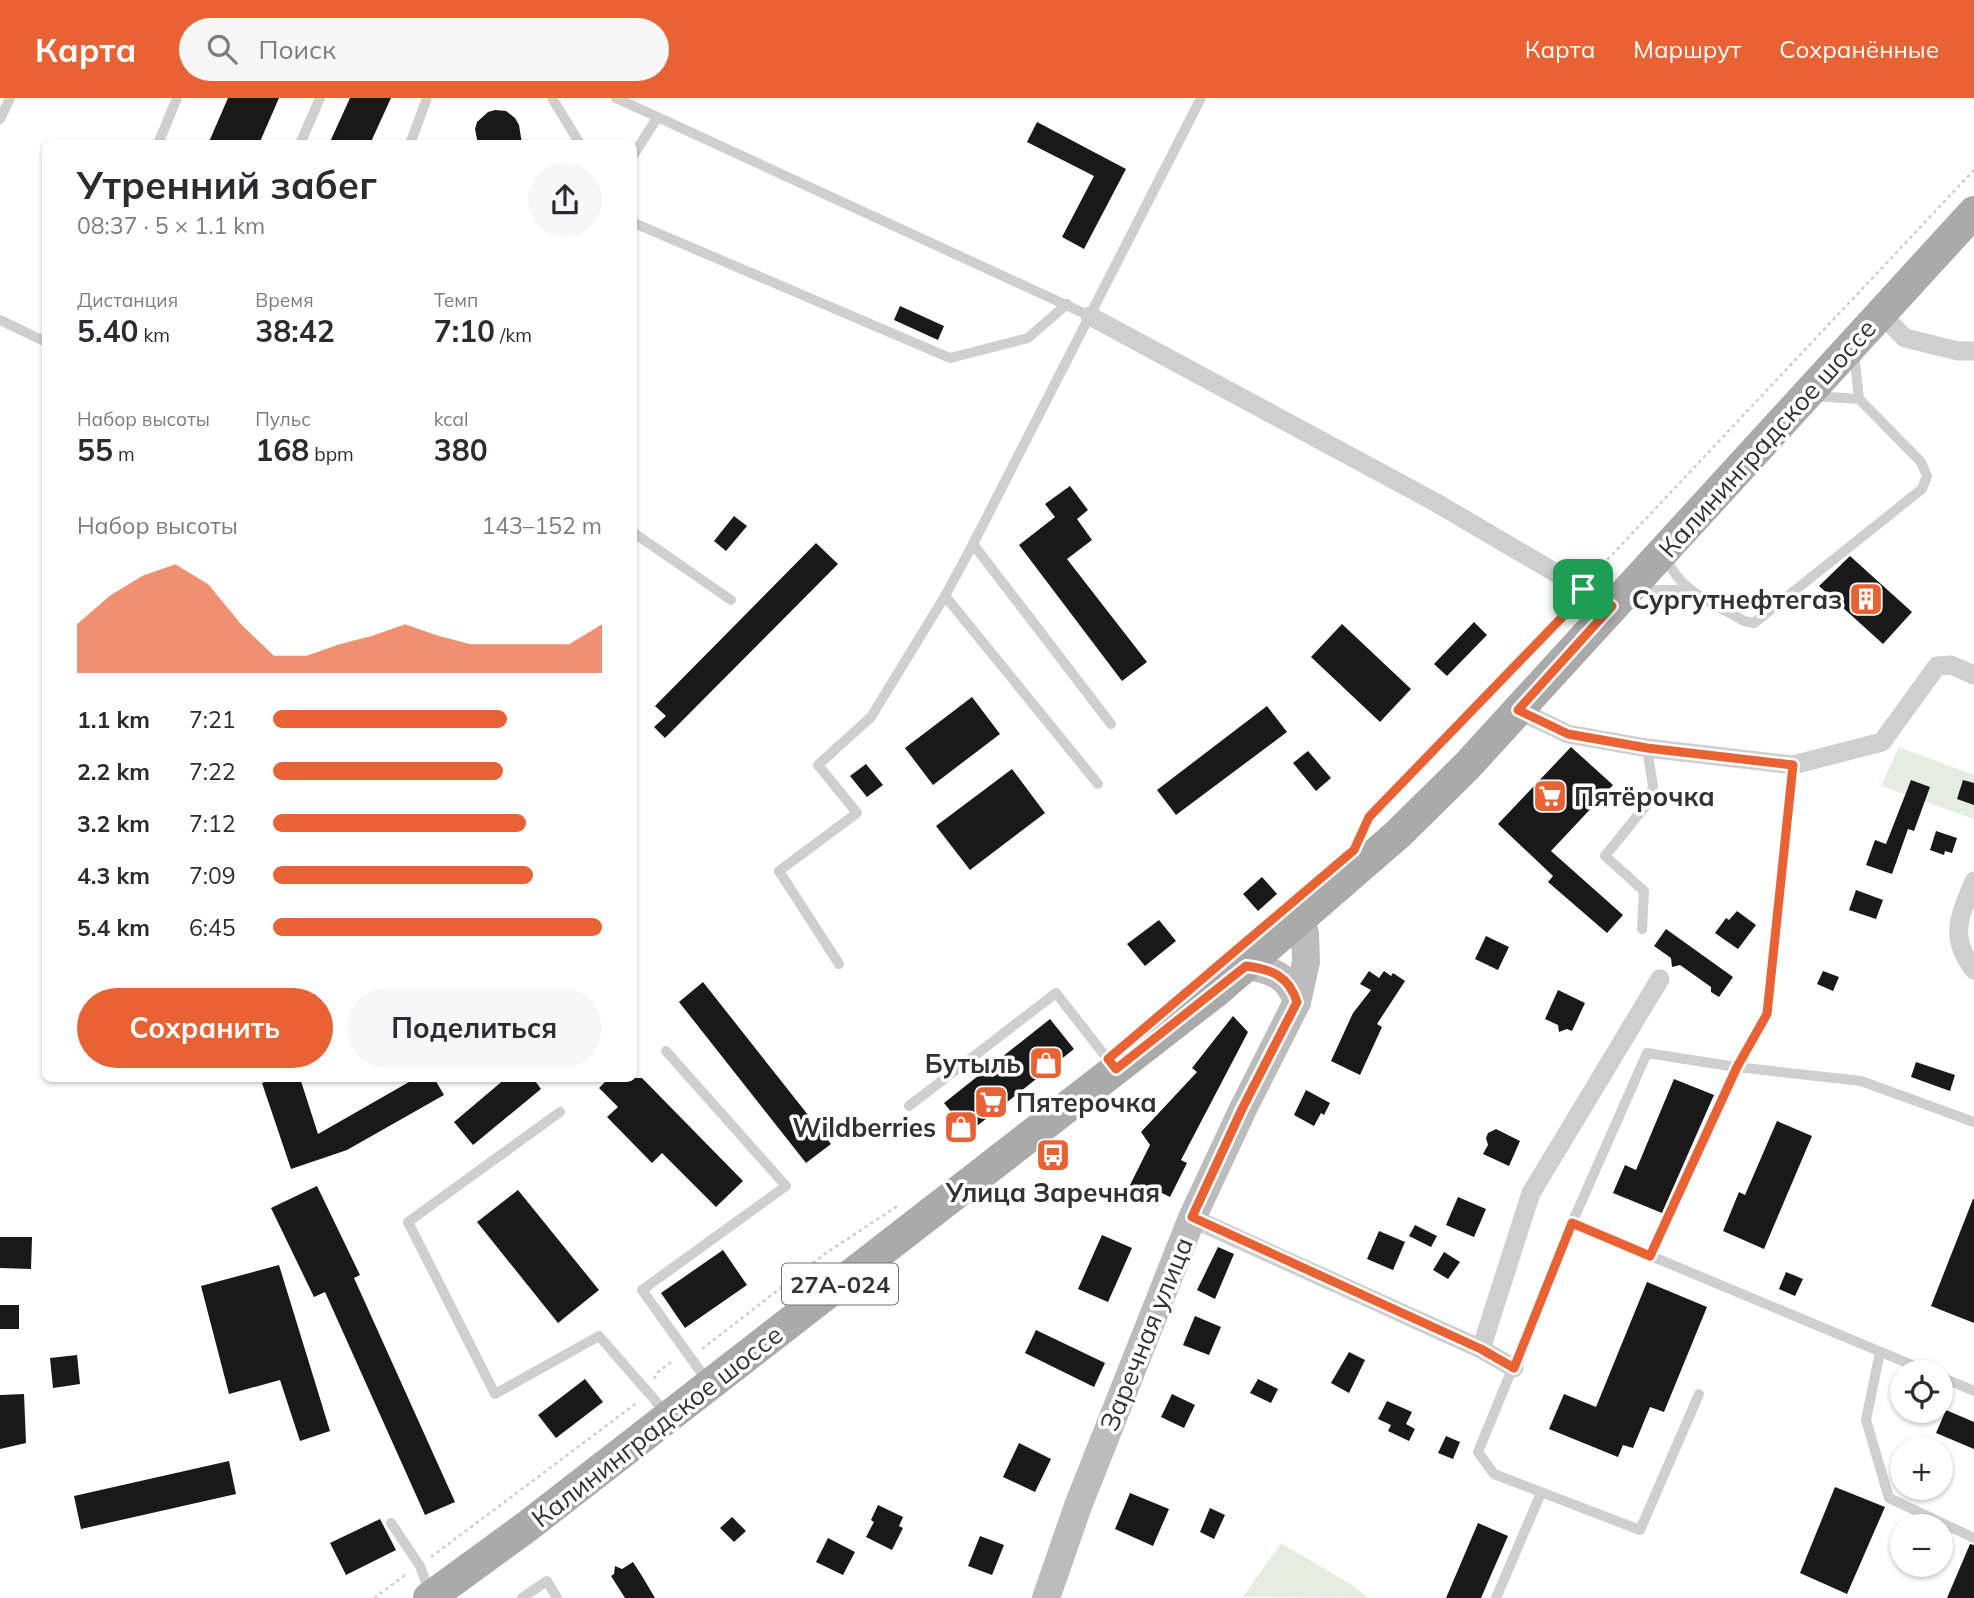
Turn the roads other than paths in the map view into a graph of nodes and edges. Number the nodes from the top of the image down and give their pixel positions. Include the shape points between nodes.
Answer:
1 (10, 98) edge
2 (177, 98) edge
3 (320, 98) edge
4 (427, 98) edge
5 (552, 98) edge
6 (616, 98) edge
7 (1201, 98) edge
8 (657, 118) junction
9 (0, 119) edge
10 (160, 140) edge
11 (302, 140) edge
12 (411, 140) edge
13 (578, 140) edge
14 (637, 149) edge
15 (1974, 212) edge
16 (637, 224) edge
17 (1067, 304) junction
18 (1881, 314) junction
19 (1090, 316) junction
20 (0, 320) edge
21 (42, 340) edge
22 (1854, 344) junction
23 (1974, 351) edge
24 (1806, 395) junction
25 (1859, 399) junction
26 (637, 535) edge
27 (973, 544) junction
28 (1665, 550) junction
29 (1691, 590) junction
30 (945, 596) junction
31 (1620, 598) junction
32 (731, 600) dead end
33 (1974, 675) edge
34 (1518, 710) junction
35 (1111, 724) dead end
36 (1647, 748) junction
37 (1793, 765) junction
38 (1098, 784) dead end
39 (1974, 881) edge
40 (1301, 918) junction
41 (1642, 929) dead end
42 (839, 964) dead end
43 (1246, 966) junction
44 (1974, 970) edge
45 (1660, 979) dead end
46 (1297, 1002) junction
47 (666, 1051) dead end
48 (1737, 1067) junction
49 (1116, 1069) junction
50 (909, 1106) dead end
51 (560, 1112) dead end
52 (1974, 1122) edge
53 (1192, 1217) junction
54 (1572, 1223) junction
55 (1650, 1256) junction
56 (1481, 1349) junction
57 (1880, 1352) junction
58 (1900, 1360) edge
59 (1514, 1368) junction
60 (1953, 1382) edge
61 (710, 1385) junction
62 (1974, 1391) edge
63 (1699, 1394) dead end
64 (669, 1417) junction
65 (1541, 1493) junction
66 (391, 1523) dead end
67 (1974, 1538) edge
68 (431, 1597) edge
69 (522, 1598) edge
70 (557, 1598) edge
71 (1046, 1598) edge
72 (1496, 1598) edge

1 - 9 lane
2 - 10 lane
3 - 11 lane
4 - 12 lane
5 - 13 lane
6 - 8 lane
7 - 19 lane
8 - 14 lane
8 - 17 lane
15 - 18 main road, Калининградское шоссе / 27А-024
16 - 17 lane via 950,358 1028,338
17 - 19 lane
18 - 22 main road, Калининградское шоссе / 27А-024
18 - 23 street via 1905,338
19 - 27 lane
19 - 31 street via 1435,502 1583,589
20 - 21 lane
22 - 24 main road, Калининградское шоссе / 27А-024
22 - 25 lane
24 - 25 lane
24 - 28 main road, Калининградское шоссе / 27А-024
25 - 29 lane via 1921,462 1927,476 1922,489 1754,622 1744,621
26 - 32 lane
27 - 30 lane
27 - 35 lane
28 - 29 lane via 1673,570
28 - 31 main road, Калининградское шоссе / 27А-024
29 - 31 lane
30 - 38 lane
30 - 42 lane via 871,717 818,765 858,813 779,871
31 - 34 main road, Калининградское шоссе / 27А-024
33 - 37 street via 1951,665 1937,666 1882,741
34 - 36 street via 1568,734
34 - 40 main road, Калининградское шоссе / 27А-024 via 1397,835
36 - 37 street
36 - 41 lane via 1653,786 1647,804 1605,856 1644,891
37 - 48 lane via 1767,1014
39 - 44 street via 1957,922 1963,956
40 - 43 main road, Калининградское шоссе / 27А-024
40 - 46 main road, Заречная улица via 1306,962
43 - 46 main road via 1276,973 1293,990
43 - 49 main road, Калининградское шоссе / 27А-024
45 - 56 street via 1531,1193
46 - 53 main road, Заречная улица
47 - 61 lane via 786,1186 642,1290
48 - 52 lane via 1861,1081
48 - 54 lane via 1647,1053
48 - 55 lane
49 - 50 lane via 1056,993
49 - 61 main road, Калининградское шоссе / 27А-024
51 - 64 lane via 408,1222 495,1394 599,1336
53 - 56 street
53 - 71 main road, Заречная улица
54 - 55 lane
54 - 59 lane
55 - 57 lane
56 - 59 street
57 - 58 lane
57 - 67 lane via 1866,1420 1889,1498
59 - 65 lane via 1478,1452 1494,1474
60 - 62 lane
61 - 64 main road, Калининградское шоссе / 27А-024
63 - 65 lane via 1640,1530
64 - 68 main road, Калининградское шоссе / 27А-024
65 - 72 lane
66 - 68 lane via 420,1566
69 - 70 lane via 547,1581

